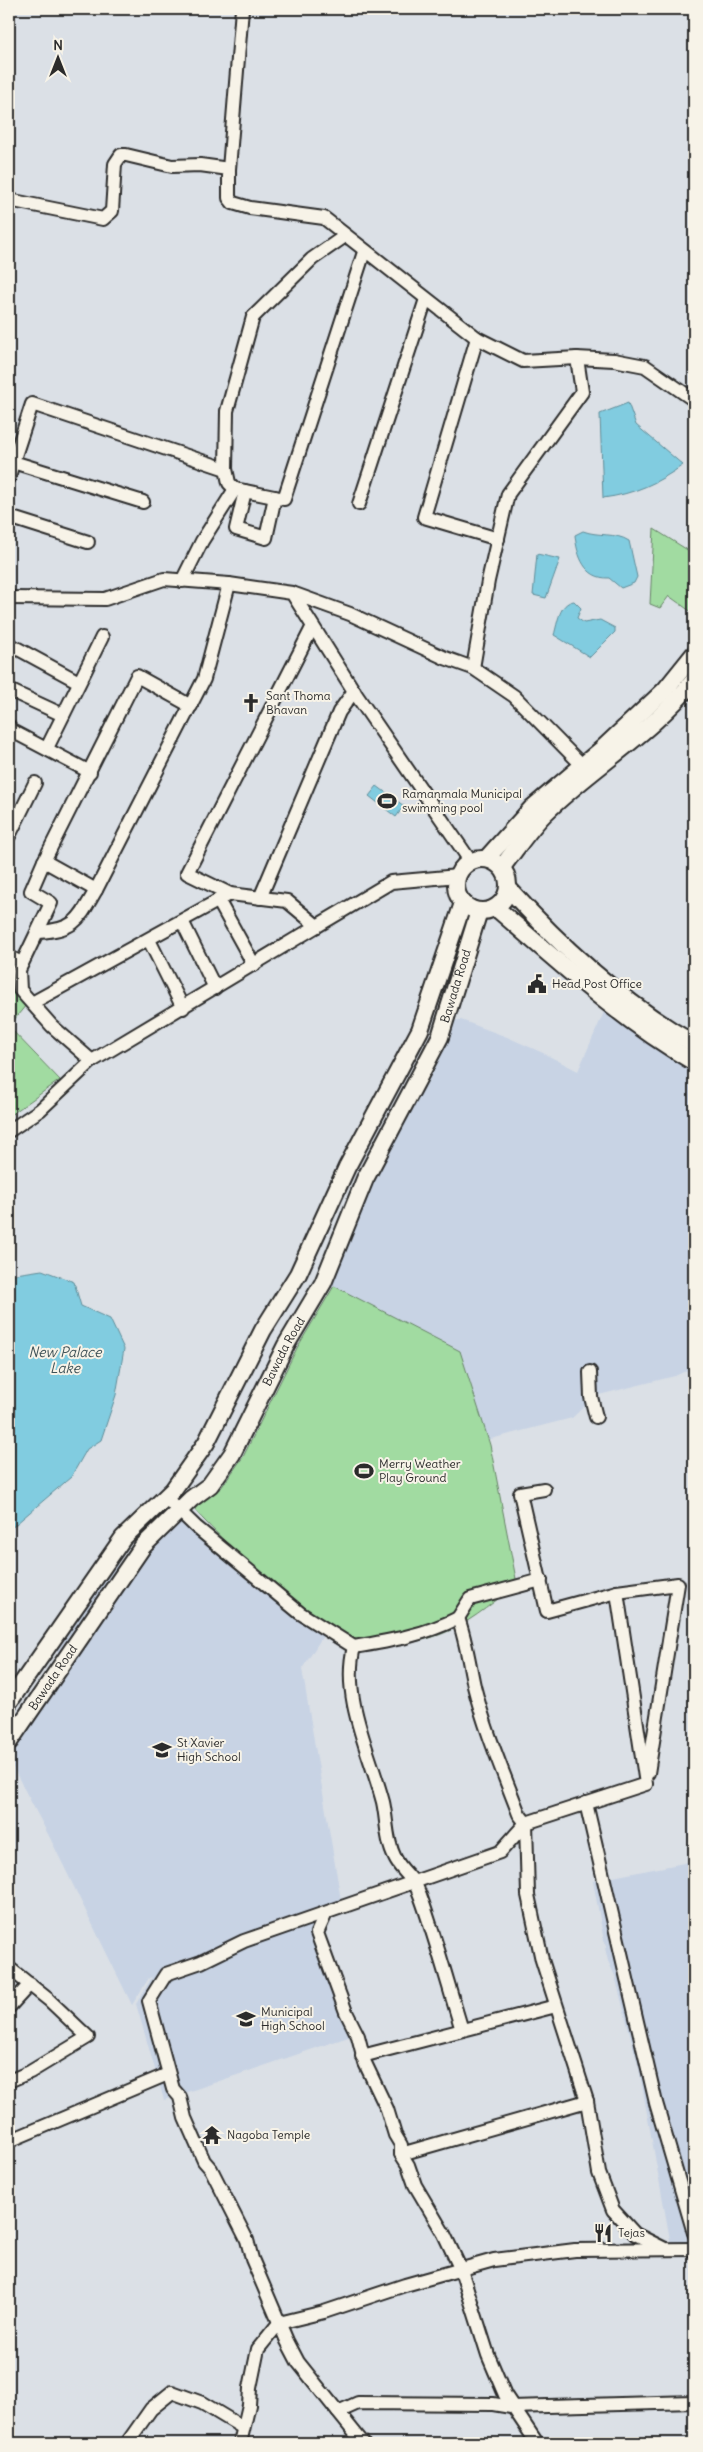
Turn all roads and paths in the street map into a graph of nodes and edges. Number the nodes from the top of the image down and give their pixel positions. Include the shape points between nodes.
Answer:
1 (242, 9) edge
2 (229, 169) junction
3 (9, 200) edge
4 (345, 236) junction
5 (364, 252) junction
6 (426, 299) junction
7 (477, 338) junction
8 (577, 358) junction
9 (694, 400) edge
10 (13, 462) junction
11 (226, 469) junction
12 (9, 477) edge
13 (240, 490) junction
14 (275, 497) junction
15 (143, 502) dead end
16 (359, 504) dead end
17 (9, 517) edge
18 (498, 539) junction
19 (88, 542) dead end
20 (182, 581) junction
21 (229, 584) junction
22 (292, 593) junction
23 (9, 598) edge
24 (312, 628) junction
25 (102, 637) dead end
26 (9, 644) edge
27 (694, 654) edge
28 (473, 668) junction
29 (694, 680) edge
30 (79, 682) junction
31 (9, 690) edge
32 (354, 691) junction
33 (190, 706) junction
34 (63, 715) junction
35 (9, 726) edge
36 (46, 748) junction
37 (582, 766) junction
38 (90, 772) junction
39 (35, 783) dead end
40 (9, 836) edge
41 (478, 860) junction
42 (44, 861) junction
43 (502, 867) junction
44 (458, 876) junction
45 (509, 889) junction
46 (96, 890) junction
47 (230, 894) junction
48 (260, 898) junction
49 (218, 900) junction
50 (464, 903) junction
51 (496, 908) junction
52 (479, 911) junction
53 (182, 921) junction
54 (317, 926) junction
55 (39, 932) junction
56 (149, 940) junction
57 (9, 956) edge
58 (22, 963) junction
59 (254, 965) junction
60 (215, 988) junction
61 (32, 1003) junction
62 (183, 1008) junction
63 (694, 1044) edge
64 (92, 1061) junction
65 (694, 1062) edge
66 (9, 1131) edge
67 (590, 1372) dead end
68 (596, 1417) dead end
69 (544, 1489) dead end
70 (166, 1498) junction
71 (179, 1511) junction
72 (541, 1580) junction
73 (616, 1592) junction
74 (458, 1618) junction
75 (354, 1647) junction
76 (9, 1702) edge
77 (9, 1742) edge
78 (646, 1784) junction
79 (586, 1803) junction
80 (526, 1823) junction
81 (415, 1880) junction
82 (326, 1913) junction
83 (9, 1968) edge
84 (30, 1984) junction
85 (556, 2006) junction
86 (9, 2007) edge
87 (462, 2030) junction
88 (362, 2056) junction
89 (168, 2074) junction
90 (9, 2081) edge
91 (587, 2101) junction
92 (9, 2141) edge
93 (401, 2154) junction
94 (694, 2233) edge
95 (665, 2249) junction
96 (694, 2249) edge
97 (461, 2270) junction
98 (279, 2323) junction
99 (694, 2402) edge
100 (511, 2407) junction
101 (338, 2412) junction
102 (242, 2427) junction
103 (127, 2443) edge
104 (240, 2443) edge
105 (363, 2443) edge
106 (537, 2443) edge

1 - 2 street
2 - 3 street via 172,166 121,155 115,164 112,211 103,219
2 - 4 street via 229,198 233,203 324,218
4 - 5 street
4 - 11 street via 312,258 253,317 226,411
5 - 6 street
5 - 14 street via 284,498
6 - 7 street
6 - 16 street
7 - 8 street via 523,361
7 - 18 street via 424,517
8 - 9 street via 645,366
8 - 18 street via 582,392 508,494
10 - 11 street via 32,404
10 - 12 street
10 - 15 street
11 - 13 street via 229,483
13 - 14 street
13 - 14 street via 236,530 266,538
13 - 20 street via 202,541
17 - 19 street
18 - 28 street
20 - 21 street
20 - 23 street via 164,579 105,600
21 - 22 street
21 - 33 street via 204,679
22 - 24 street
22 - 28 street via 350,614
24 - 32 street
24 - 47 street via 187,873
25 - 30 street
26 - 30 street
27 - 37 main road via 665,690
28 - 37 street via 514,696
29 - 43 main road via 679,700 639,736 545,813
30 - 34 street
31 - 34 street
32 - 41 street
32 - 48 street via 339,712
33 - 38 street via 137,676
33 - 46 street
34 - 36 street
35 - 36 street via 10,730
36 - 38 street
37 - 41 main road
38 - 42 street
39 - 40 street
41 - 43 main road
41 - 44 main road via 463,867
42 - 46 street
42 - 55 street via 30,891 51,903
43 - 45 main road via 508,876
44 - 50 main road via 457,890
44 - 54 street via 391,882
45 - 51 main road
45 - 63 main road via 546,930 587,967 641,1010
46 - 55 street via 78,920 54,931
47 - 48 street
47 - 49 street
48 - 54 street via 287,901
49 - 53 street
49 - 59 street
50 - 52 main road
50 - 70 main road via 420,1030 347,1167 298,1274 264,1330 206,1443
51 - 52 main road
51 - 65 main road via 631,1022
52 - 71 main road, Bawada Road via 440,1037 365,1179 323,1283 286,1345 232,1454 210,1484
53 - 56 street
53 - 60 street
54 - 59 street
55 - 58 street
56 - 61 street
56 - 62 street
57 - 58 street
58 - 61 street via 20,990
59 - 60 street
60 - 62 street
61 - 64 street via 52,1026
62 - 64 street
64 - 66 street via 40,1110
67 - 68 street
69 - 72 street via 520,1493
70 - 71 street
70 - 76 main road via 123,1538
71 - 75 street via 300,1613
71 - 77 main road, Bawada Road via 144,1546
72 - 73 street via 548,1611
72 - 74 street via 470,1599
73 - 78 street
73 - 78 street via 678,1584
74 - 75 street via 419,1634
74 - 80 street via 474,1687 492,1743 519,1814
75 - 81 street via 350,1680 384,1805 390,1840 395,1858
78 - 79 street
79 - 80 street
79 - 94 street via 656,2103
80 - 81 street via 500,1852
80 - 85 street via 528,1895
81 - 82 street
81 - 87 street
82 - 88 street via 317,1933 358,2036
82 - 89 street via 244,1941 166,1974 149,2001
83 - 84 street
84 - 86 street
84 - 90 street via 88,2036 30,2072
85 - 87 street
85 - 91 street
87 - 88 street
88 - 93 street via 387,2109 401,2145
89 - 92 street
89 - 98 street via 204,2161 247,2240 252,2260
91 - 93 street
91 - 95 street via 599,2173 613,2210 635,2234
93 - 97 street
95 - 96 street
95 - 97 street via 535,2254 494,2260
97 - 98 street
97 - 100 street via 488,2355
98 - 101 street via 298,2362
98 - 102 street via 258,2349
99 - 100 street
100 - 101 street via 494,2404 358,2403
100 - 106 street
101 - 105 street
102 - 103 street via 202,2403 172,2392 150,2409
102 - 104 street

